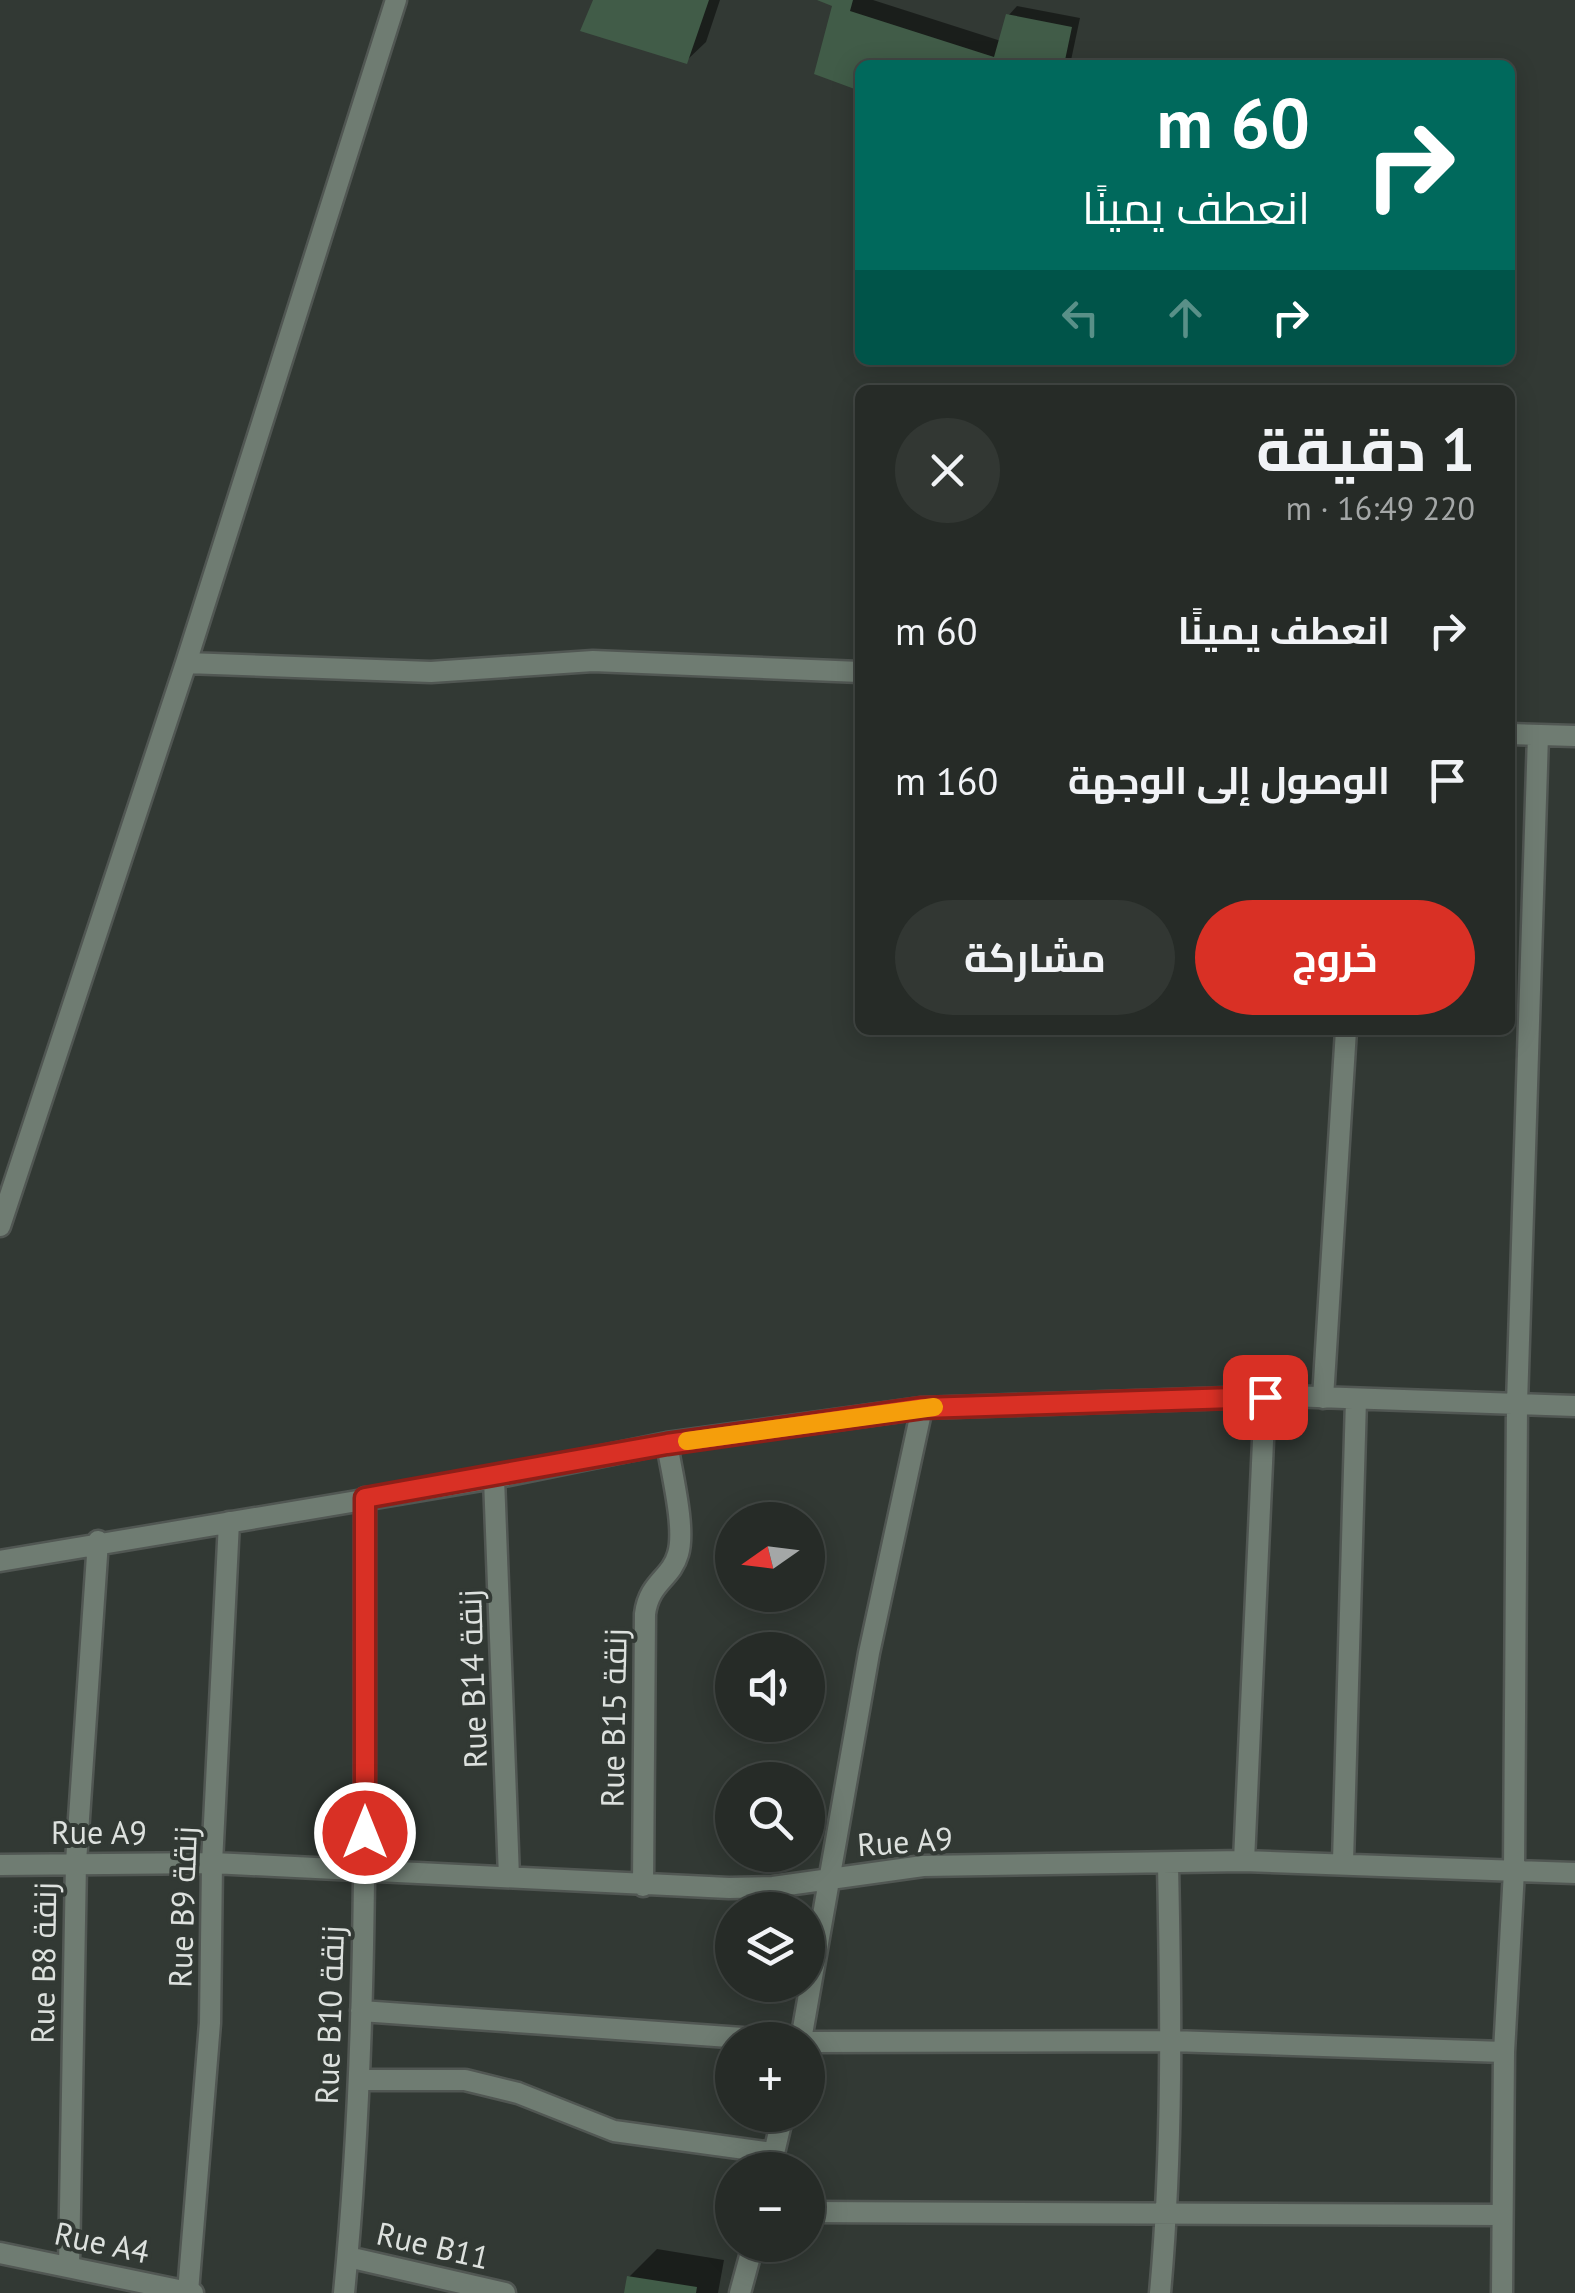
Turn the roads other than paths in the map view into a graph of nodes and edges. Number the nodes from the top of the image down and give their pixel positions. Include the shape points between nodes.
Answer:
1 (396, 0) edge
2 (186, 663) junction
3 (855, 672) edge
4 (1515, 734) edge
5 (1538, 735) junction
6 (1575, 736) edge
7 (1346, 1035) edge
8 (0, 1226) edge
9 (1265, 1397) junction
10 (1323, 1398) junction
11 (1356, 1399) junction
12 (1517, 1404) junction
13 (1575, 1406) edge
14 (922, 1408) junction
15 (667, 1444) junction
16 (494, 1478) junction
17 (365, 1498) junction
18 (230, 1522) junction
19 (98, 1541) junction
20 (0, 1561) edge
21 (1244, 1861) junction
22 (76, 1862) junction
23 (1343, 1862) junction
24 (212, 1863) junction
25 (0, 1865) edge
26 (1168, 1865) junction
27 (365, 1871) junction
28 (1514, 1871) junction
29 (1575, 1873) edge
30 (509, 1877) junction
31 (832, 1879) junction
32 (643, 1886) junction
33 (361, 2011) junction
34 (807, 2022) edge
35 (715, 2036) edge
36 (825, 2041) edge
37 (1171, 2041) junction
38 (1504, 2052) junction
39 (359, 2080) junction
40 (721, 2152) edge
41 (1167, 2211) junction
42 (825, 2212) edge
43 (1502, 2215) junction
44 (0, 2253) edge
45 (348, 2258) junction
46 (748, 2262) edge
47 (69, 2267) junction
48 (190, 2292) edge
49 (344, 2293) edge
50 (505, 2293) edge
51 (740, 2293) edge
52 (1160, 2293) edge
53 (1502, 2293) edge

1 - 2 street
2 - 3 street via 431,672 593,661
2 - 8 street
4 - 5 street
5 - 6 street
5 - 12 street
7 - 10 street
9 - 10 street
9 - 14 street
9 - 21 street
10 - 11 street
11 - 12 street
11 - 23 street
12 - 13 street
12 - 28 street
14 - 15 street
14 - 31 street via 870,1653
15 - 16 street
15 - 32 street, Rue B15 زنقة via 680,1550 648,1594 645,1614
16 - 17 street
16 - 30 street, Rue B14 زنقة
17 - 18 street
17 - 27 street, Rue B10 زنقة
18 - 19 street
18 - 24 street, Rue B9 زنقة
19 - 20 street
19 - 22 street, Rue B8 زنقة
21 - 23 street, Rue A9
21 - 26 street, Rue A9
22 - 24 street, Rue A9
22 - 25 street, Rue A9
22 - 47 street, Rue B8 زنقة
23 - 28 street, Rue A9
24 - 27 street, Rue A9
24 - 48 street, Rue B9 زنقة via 210,2023
26 - 31 street, Rue A9 via 923,1866
26 - 37 street
27 - 30 street, Rue A9
27 - 33 street, Rue B10 زنقة
28 - 29 street, Rue A9
28 - 38 street
30 - 32 street, Rue A9
31 - 32 street, Rue A9 via 773,1887
31 - 34 street
33 - 35 street
33 - 39 street, Rue B10 زنقة
36 - 37 street
37 - 38 street
37 - 41 street
38 - 43 street
39 - 40 street via 465,2080 614,2131
39 - 45 street, Rue B10 زنقة
41 - 42 street
41 - 43 street
41 - 52 street
43 - 53 street
44 - 47 street, Rue A4
45 - 49 street, Rue B10 زنقة
45 - 50 street, Rue B11
46 - 51 street
47 - 48 street, Rue A4

